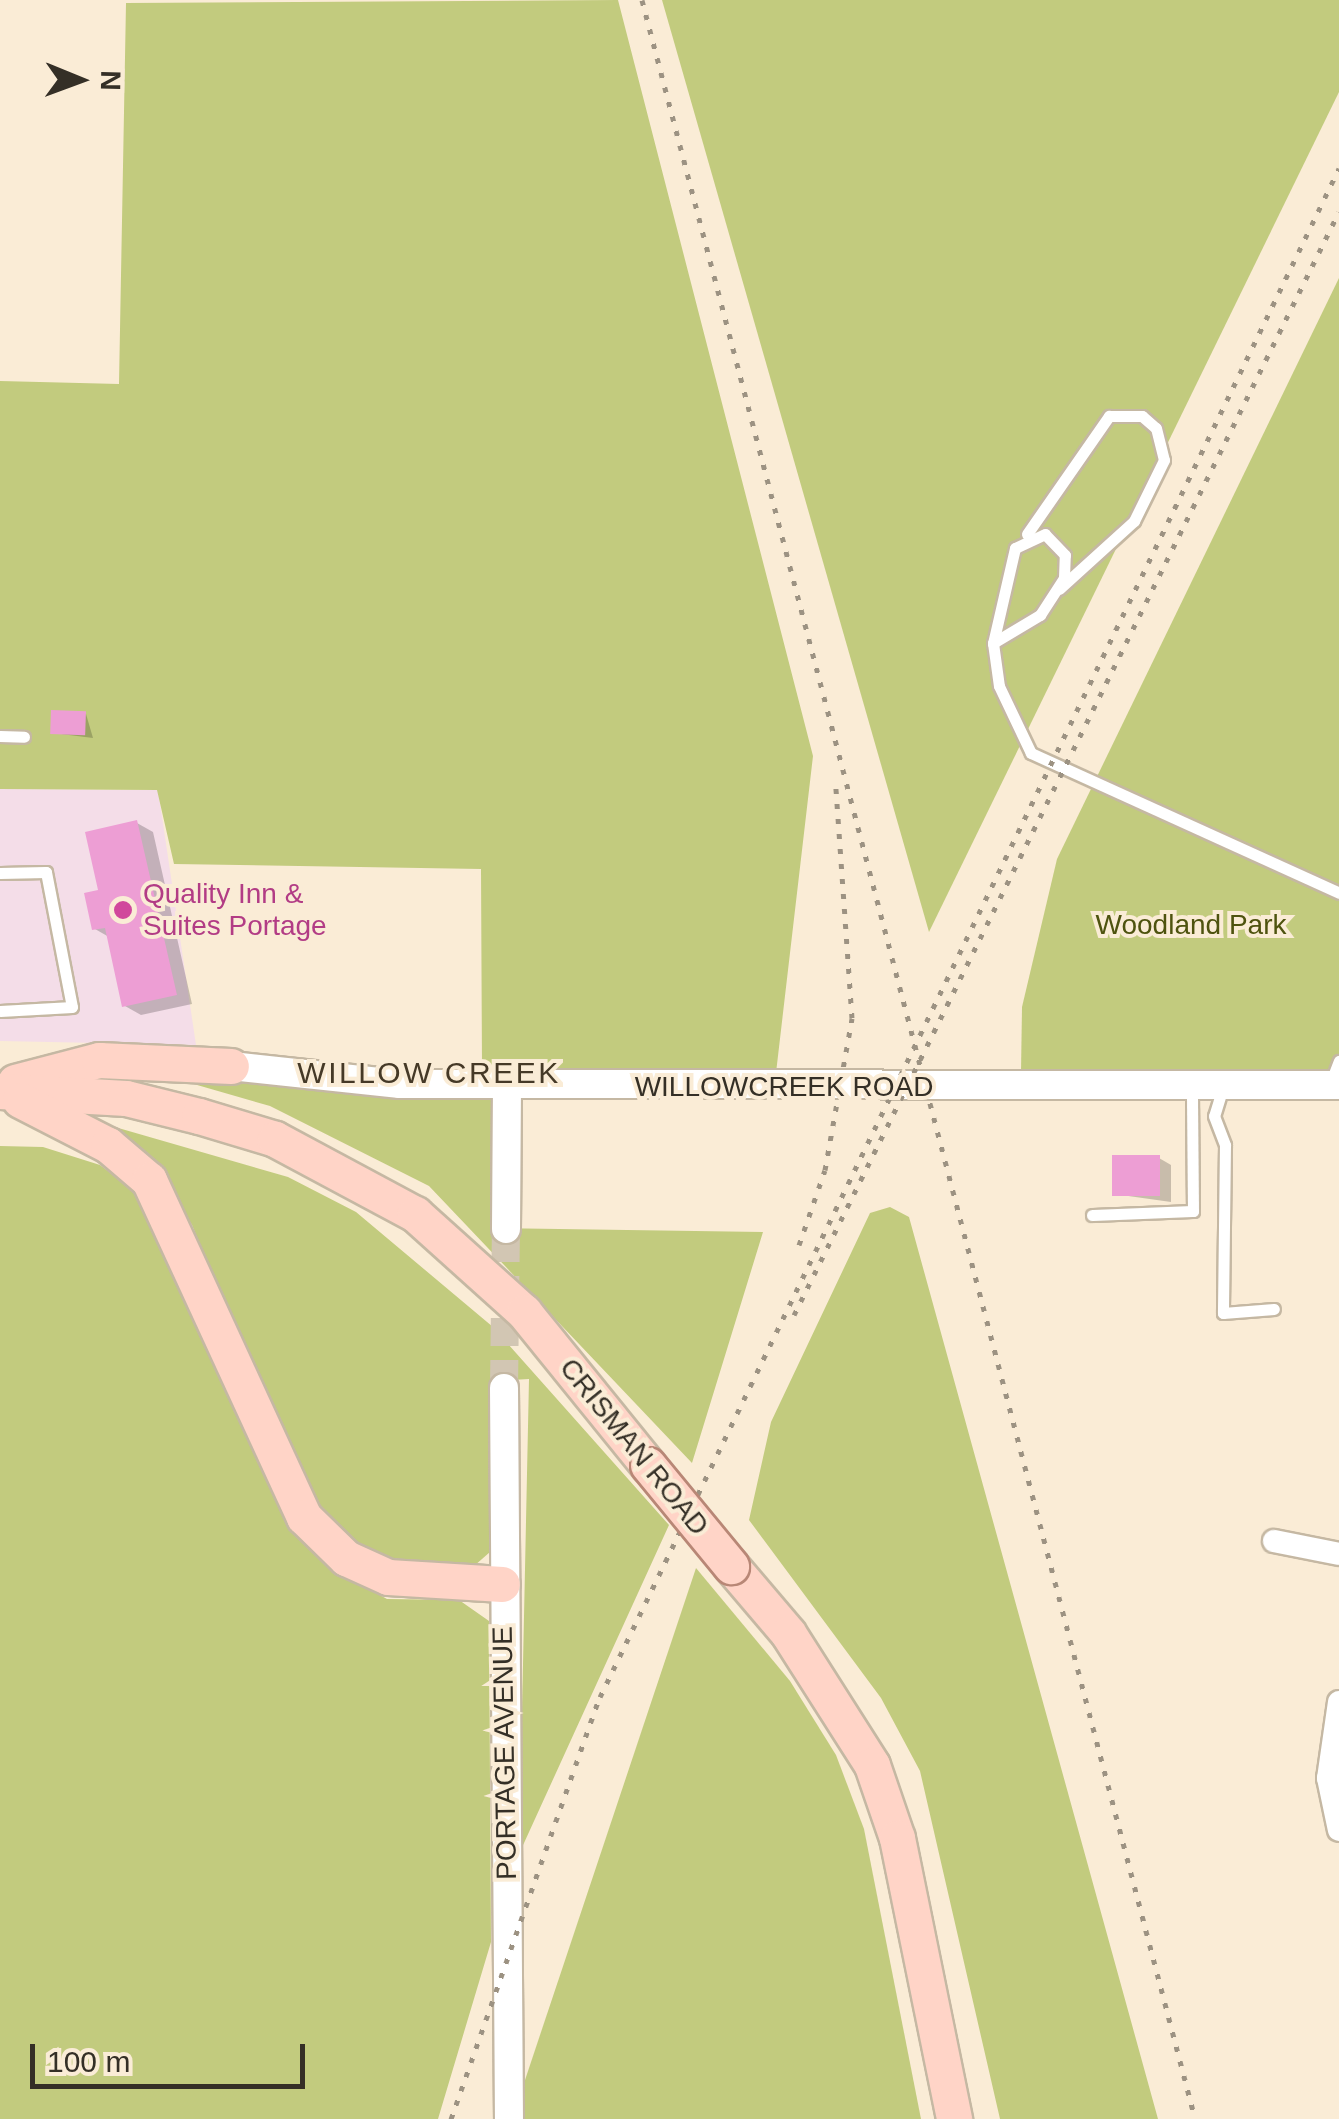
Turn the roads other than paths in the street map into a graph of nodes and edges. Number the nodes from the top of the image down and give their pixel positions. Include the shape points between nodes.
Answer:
1 (1024, 538) junction
2 (1058, 590) junction
3 (994, 642) junction
4 (0, 736) edge
5 (24, 738) dead end
6 (0, 873) edge
7 (1339, 893) edge
8 (0, 1010) edge
9 (231, 1066) joint
10 (1336, 1077) edge
11 (507, 1085) junction
12 (1223, 1086) junction
13 (1192, 1087) junction
14 (0, 1090) edge
15 (1092, 1215) dead end
16 (506, 1229) tunnel mouth
17 (1274, 1309) dead end
18 (504, 1388) tunnel mouth
19 (1274, 1541) dead end
20 (1339, 1554) edge
21 (502, 1584) junction
22 (1339, 1702) edge
23 (1339, 1830) edge
24 (509, 2119) edge
25 (954, 2119) edge

1 - 2 lane via 1059,543
1 - 2 lane via 1109,416 1142,416 1156,428 1164,460 1134,521 1094,566
1 - 3 lane
2 - 3 lane via 1040,615
3 - 7 lane via 1000,686 1031,753
4 - 5 lane
6 - 8 lane via 46,872 72,1008
9 - 11 street, WILLOWCREEK ROAD via 349,1082
9 - 14 main road via 99,1060
10 - 12 street, WILLOWCREEK ROAD
11 - 13 street, WILLOWCREEK ROAD
11 - 16 street
12 - 13 street, WILLOWCREEK ROAD
12 - 17 lane via 1214,1116 1225,1145 1223,1313
13 - 15 lane via 1193,1211
14 - 21 main road via 108,1145 149,1180 266,1450 304,1517 346,1558 388,1577
14 - 25 main road, CRISMAN ROAD, bridge via 126,1098 275,1139 415,1214 513,1300 788,1633 872,1765 896,1838
18 - 21 street, PORTAGE AVENUE
19 - 20 street
21 - 24 street, PORTAGE AVENUE
22 - 23 street via 1328,1778

